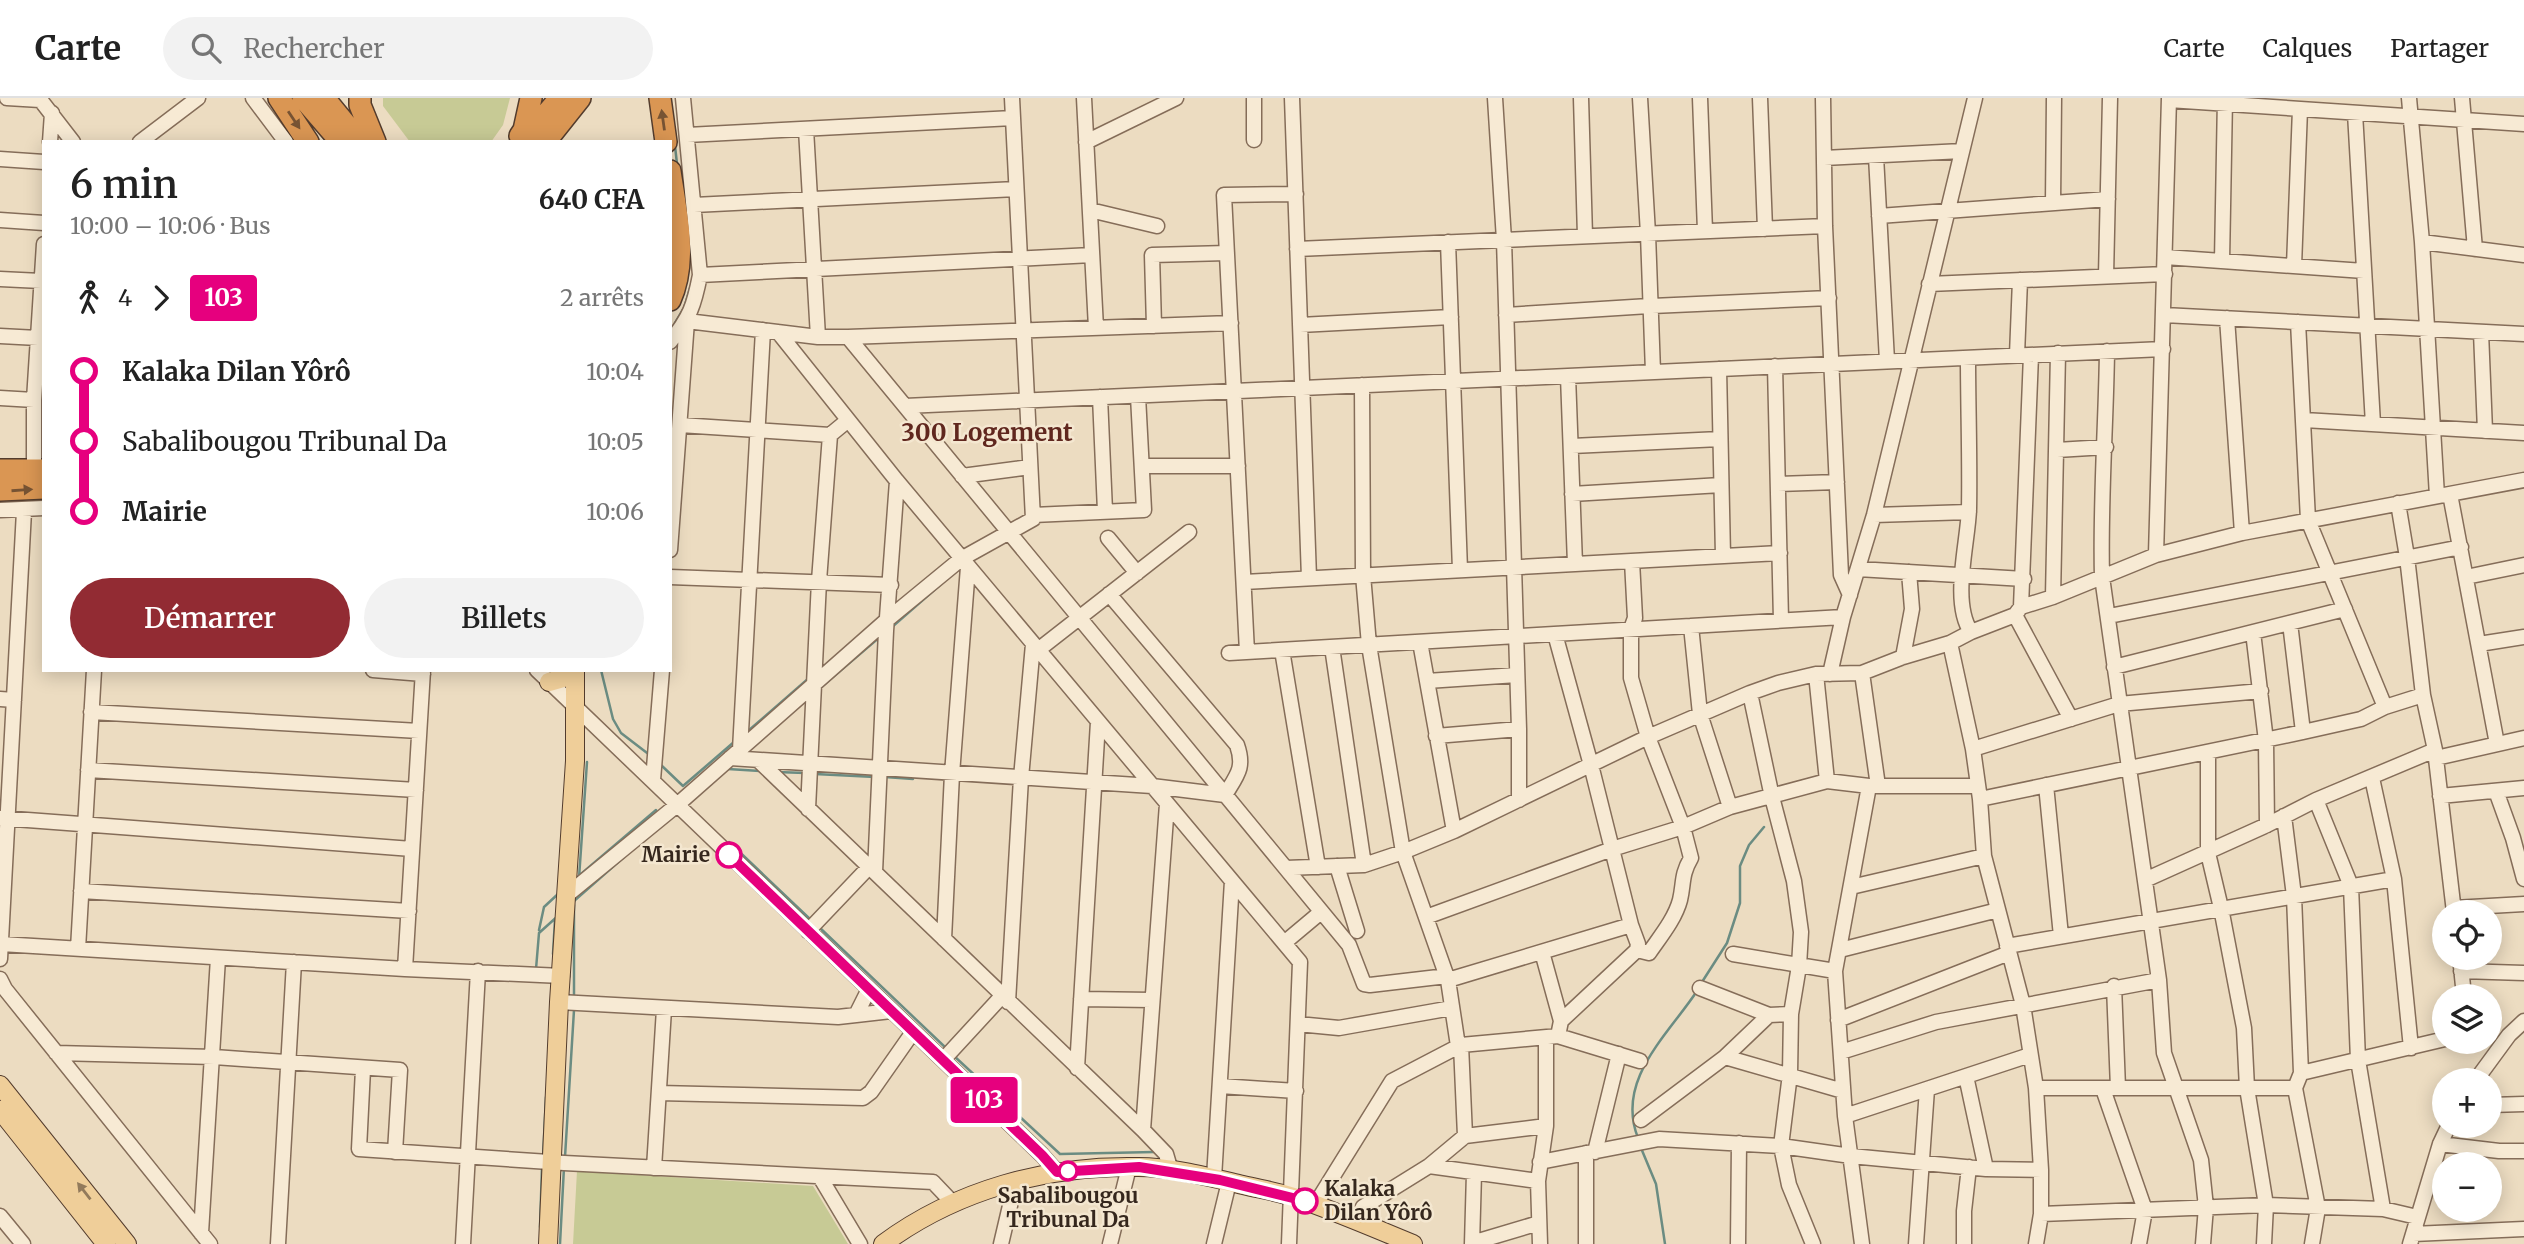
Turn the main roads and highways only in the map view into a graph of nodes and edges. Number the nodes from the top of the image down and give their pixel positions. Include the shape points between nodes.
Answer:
1 (279, 98) edge
2 (303, 98) edge
3 (360, 98) edge
4 (531, 98) edge
5 (560, 98) edge
6 (580, 98) edge
7 (660, 98) edge
8 (332, 102) edge
9 (337, 138) edge
10 (307, 140) edge
11 (359, 140) edge
12 (374, 140) edge
13 (518, 140) edge
14 (525, 140) edge
15 (547, 140) edge
16 (666, 140) edge
17 (672, 188) edge
18 (672, 294) edge
19 (0, 470) edge
20 (40, 476) edge
21 (0, 491) edge
22 (570, 672) edge
23 (573, 672) edge
24 (585, 672) edge
25 (543, 676) edge
26 (578, 713) junction
27 (0, 1085) edge
28 (2, 1115) edge
29 (106, 1244) edge
30 (127, 1244) edge
31 (548, 1244) edge
32 (883, 1244) edge
33 (1413, 1244) edge

1 -> 10 highway
2 - 9 highway
3 - 12 highway
4 - 13 highway
5 - 14 highway
6 - 15 highway
16 -> 7 highway
8 - 9 highway
8 - 11 highway
17 - 18 highway via 680,258
19 - 20 highway
21 -> 20 highway
22 - 25 main road via 563,678
23 - 26 main road
24 - 26 main road
26 - 31 main road
30 -> 27 main road
28 - 29 main road
32 - 33 main road via 953,1203 1016,1180 1129,1167 1222,1180 1292,1197

